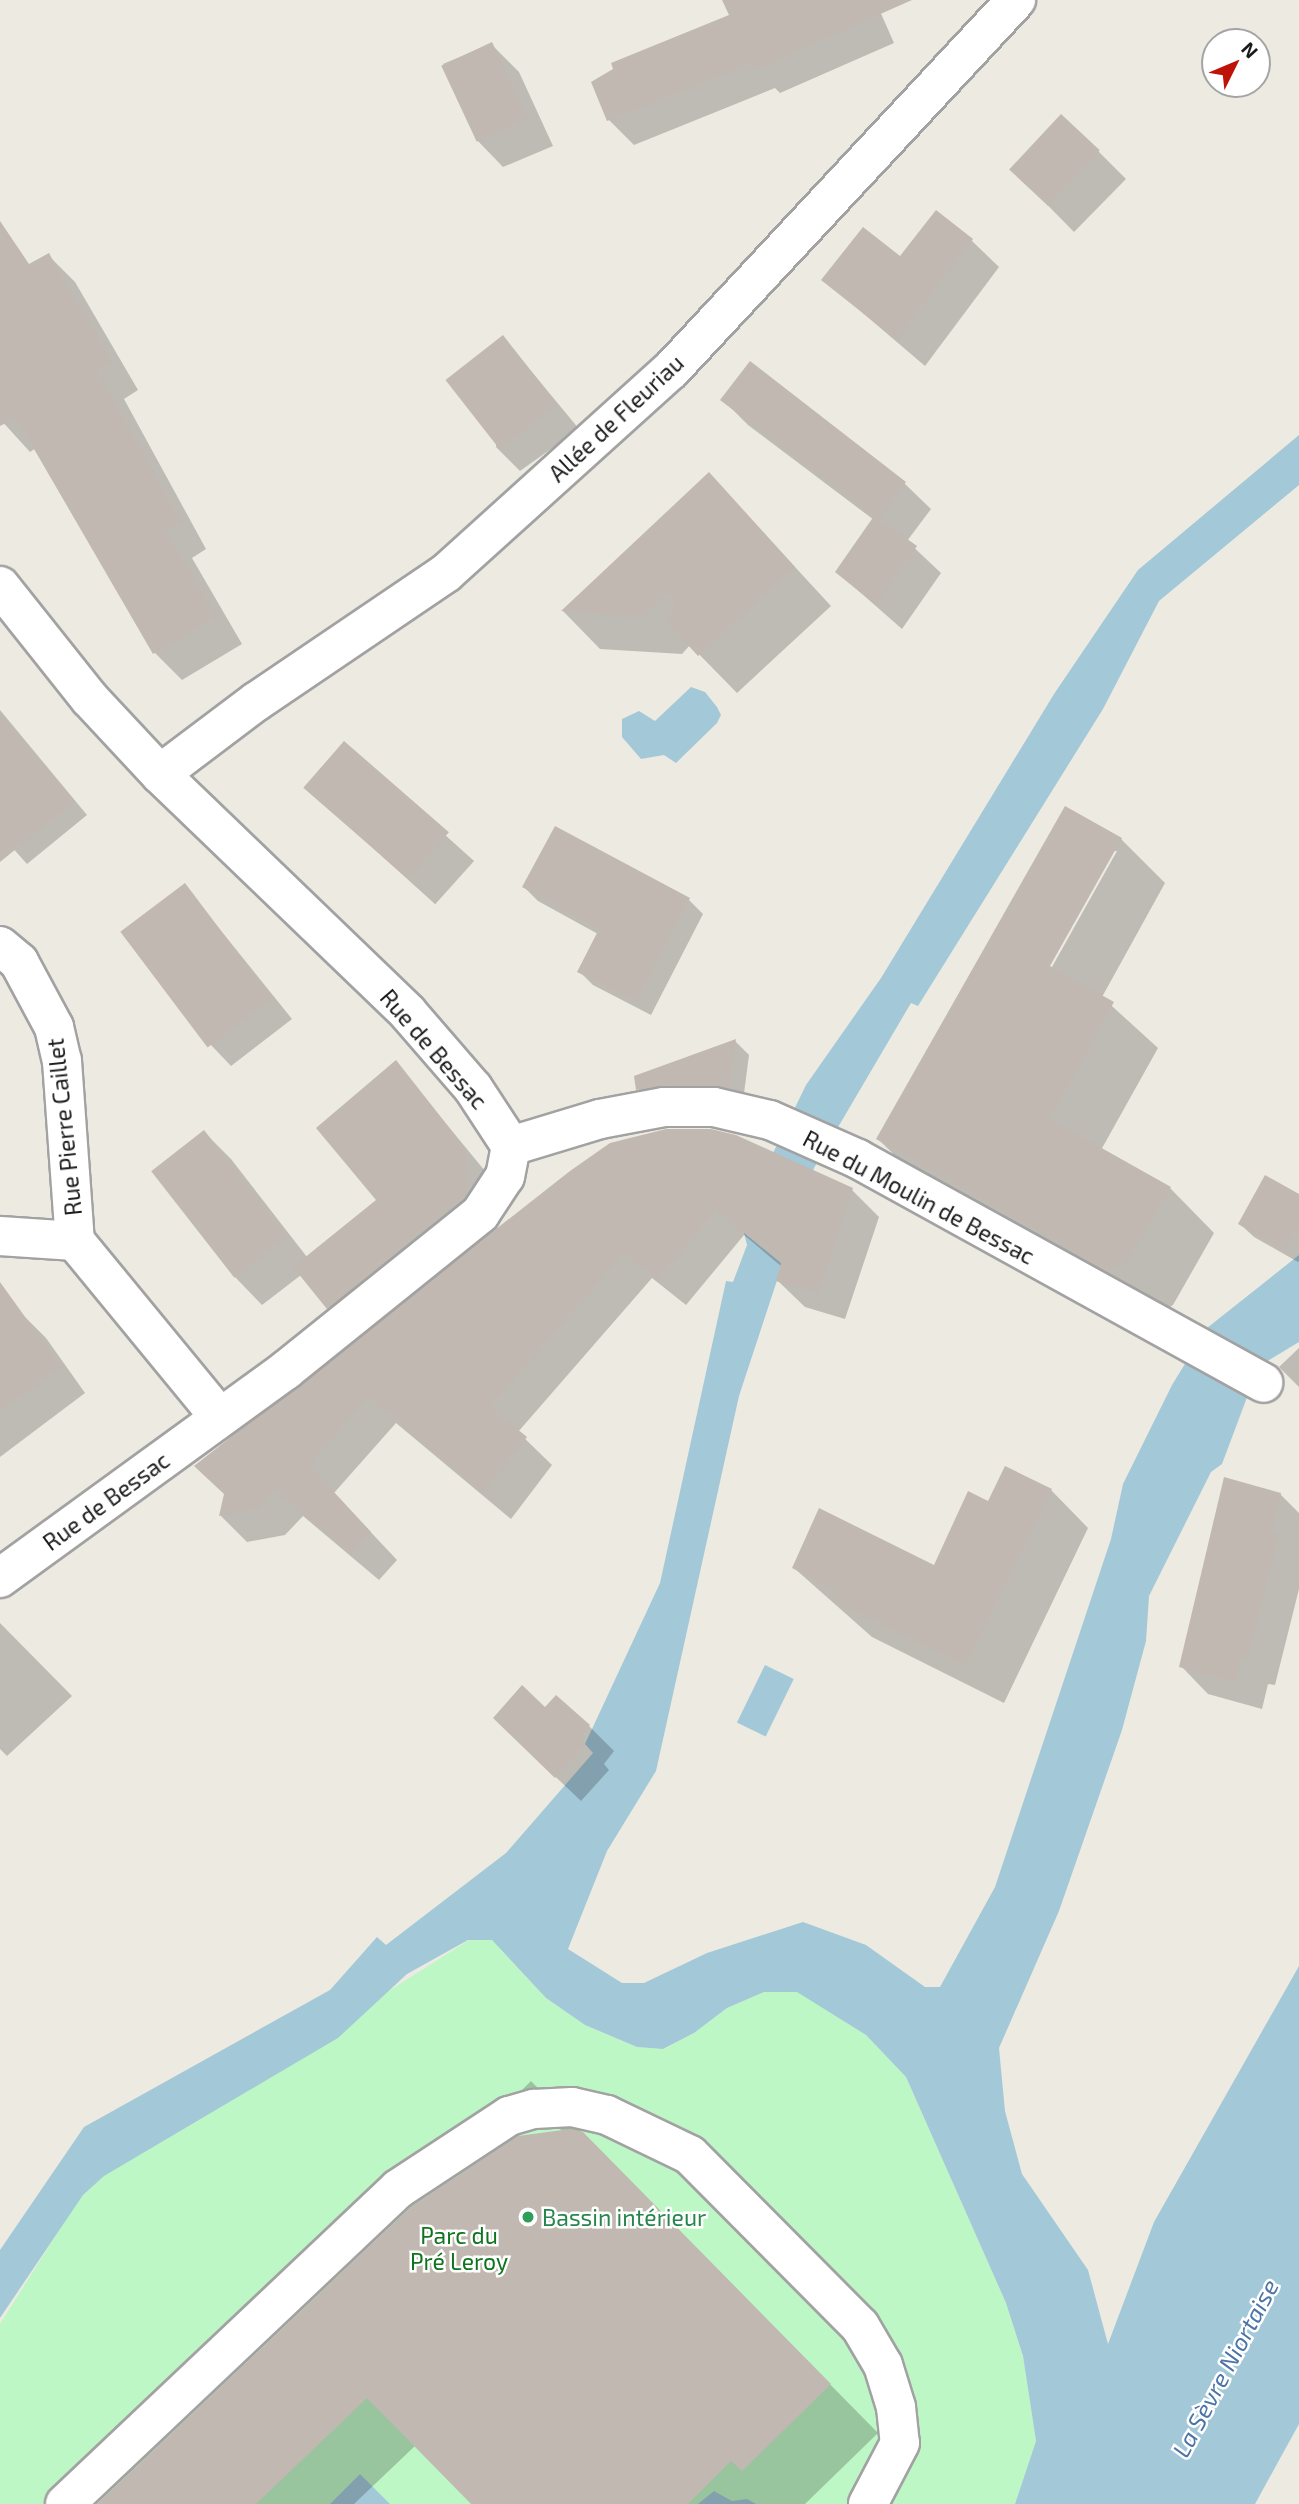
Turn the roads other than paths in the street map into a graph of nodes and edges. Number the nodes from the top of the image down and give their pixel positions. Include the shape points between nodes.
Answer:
1 (1016, 0) edge
2 (0, 586) edge
3 (160, 774) junction
4 (0, 946) edge
5 (511, 1146) junction
6 (0, 1236) edge
7 (75, 1241) junction
8 (1263, 1383) dead end
9 (219, 1416) junction
10 (0, 1578) edge
11 (65, 2504) edge
12 (869, 2504) edge

1 - 3 street, Allée de Fleuriau via 671,370 456,564
2 - 3 street, Rue de Bessac via 90,699
3 - 5 street, Rue de Bessac via 408,1013 473,1088
4 - 7 street, Rue Pierre Caillet via 19,962 54,1027 62,1061
5 - 8 street, Rue du Moulin de Bessac via 600,1119 664,1107 714,1107 770,1120 858,1159
5 - 9 street, Rue de Bessac via 505,1176 480,1214 285,1370
6 - 7 street, Rue Pierre Caillet
7 - 9 street, Rue Pierre Caillet
9 - 10 street, Rue de Bessac
11 - 12 street via 398,2189 509,2116 572,2107 641,2129 690,2155 860,2326 883,2365 896,2407 900,2443

